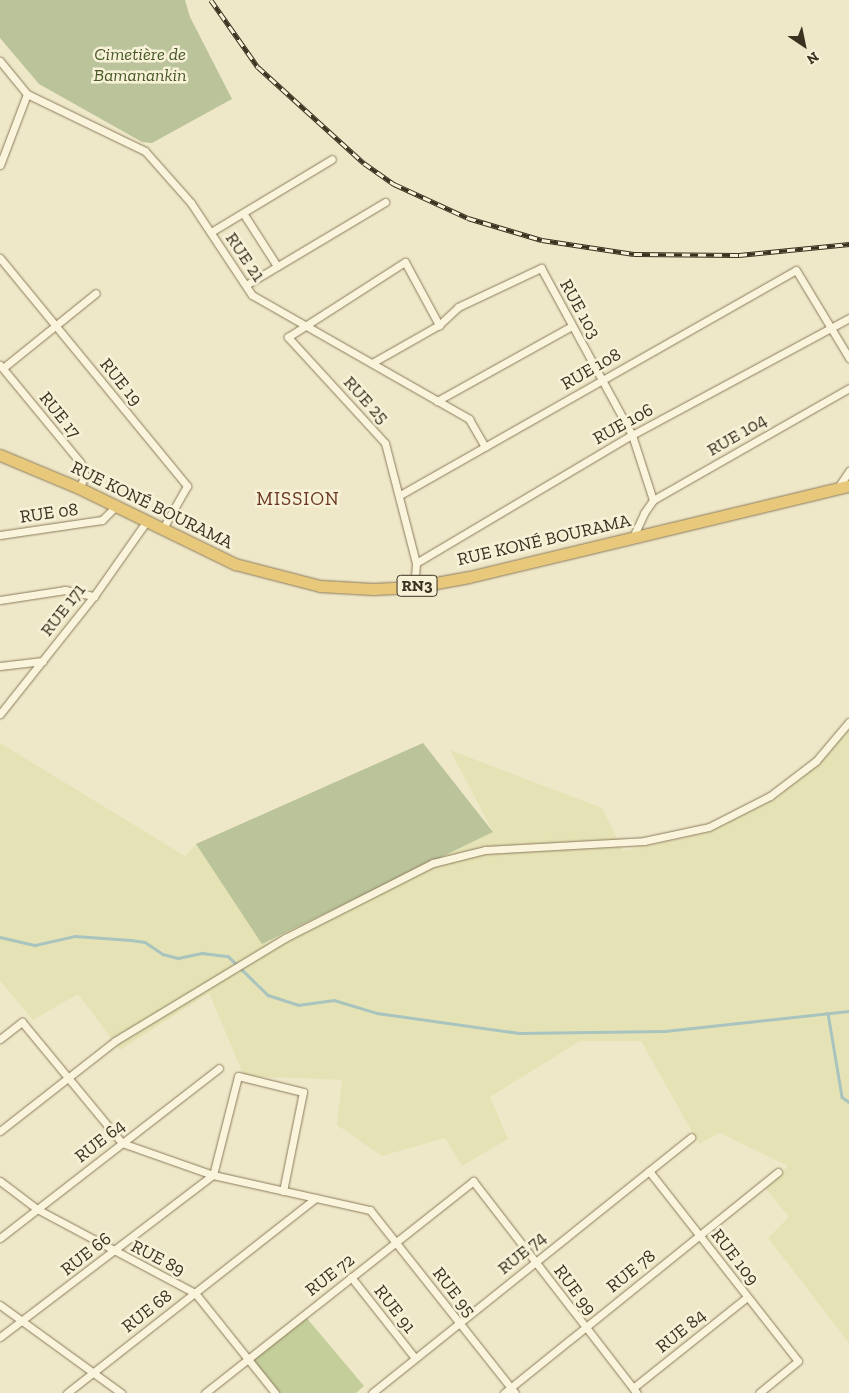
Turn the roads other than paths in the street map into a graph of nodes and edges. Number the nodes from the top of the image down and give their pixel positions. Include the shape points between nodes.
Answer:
1 (0, 61) edge
2 (27, 94) junction
3 (332, 160) dead end
4 (0, 165) edge
5 (385, 202) dead end
6 (243, 213) junction
7 (211, 232) junction
8 (0, 258) edge
9 (277, 266) junction
10 (246, 284) junction
11 (96, 293) dead end
12 (849, 318) edge
13 (307, 324) junction
14 (439, 325) junction
15 (56, 326) junction
16 (572, 326) junction
17 (830, 329) junction
18 (849, 358) edge
19 (372, 363) junction
20 (1, 367) edge
21 (602, 380) junction
22 (849, 388) edge
23 (437, 401) junction
24 (632, 435) junction
25 (485, 447) junction
26 (0, 455) edge
27 (849, 471) edge
28 (849, 486) edge
29 (79, 488) junction
30 (837, 488) junction
31 (400, 495) junction
32 (653, 500) junction
33 (116, 506) junction
34 (146, 522) junction
35 (162, 530) junction
36 (0, 535) edge
37 (634, 538) junction
38 (416, 563) junction
39 (414, 587) junction
40 (94, 596) junction
41 (0, 600) edge
42 (42, 661) junction
43 (0, 666) edge
44 (0, 714) edge
45 (849, 722) edge
46 (0, 1039) edge
47 (219, 1068) dead end
48 (67, 1078) junction
49 (0, 1131) edge
50 (691, 1137) dead end
51 (122, 1143) junction
52 (649, 1171) junction
53 (778, 1172) dead end
54 (213, 1175) junction
55 (0, 1181) edge
56 (473, 1181) joint
57 (283, 1190) junction
58 (316, 1198) junction
59 (37, 1209) junction
60 (699, 1236) junction
61 (0, 1238) edge
62 (396, 1242) junction
63 (114, 1252) junction
64 (535, 1262) junction
65 (351, 1277) junction
66 (195, 1293) junction
67 (747, 1297) junction
68 (0, 1305) edge
69 (24, 1321) junction
70 (460, 1323) junction
71 (585, 1328) junction
72 (0, 1337) edge
73 (415, 1358) junction
74 (248, 1359) junction
75 (95, 1372) junction
76 (512, 1390) edge
77 (635, 1391) edge
78 (67, 1393) edge
79 (121, 1393) edge
80 (205, 1393) edge
81 (275, 1393) edge
82 (372, 1393) edge
83 (504, 1393) edge
84 (759, 1393) edge

1 - 2 street, RUE 21
2 - 4 street
2 - 7 street, RUE 21 via 145,152 191,203
3 - 6 street
5 - 9 street
6 - 7 street
6 - 9 street
7 - 10 street, RUE 21
8 - 15 street, RUE 19
9 - 10 street
10 - 13 street, RUE 21 via 252,295
11 - 15 street
12 - 17 street, RUE 106
13 - 14 street via 405,262
13 - 19 street, RUE 21
13 - 31 street, RUE 25 via 288,337 385,443
14 - 16 street, RUE 103 via 458,308 540,268
14 - 19 street
15 - 20 street
15 - 35 street, RUE 19 via 186,486
16 - 21 street, RUE 103
16 - 23 street
17 - 18 street
17 - 21 street, RUE 108 via 796,270
17 - 24 street, RUE 106
19 - 23 street, RUE 21
20 - 29 street, RUE 17 via 80,462 84,476
21 - 24 street, RUE 103
21 - 25 street, RUE 108
22 - 32 street, RUE 104
23 - 25 street, RUE 21 via 469,419
24 - 32 street, RUE 103
24 - 38 street, RUE 106
25 - 31 street, RUE 108
26 - 29 highway, RUE KONÉ BOURAMA / RN3
27 - 30 street
28 - 30 highway, RUE KONÉ BOURAMA / RN3
29 - 33 highway, RUE KONÉ BOURAMA / RN3
30 - 37 highway, RUE KONÉ BOURAMA / RN3
31 - 38 street, RUE 25
32 - 37 street, RUE 104 via 644,512
33 - 34 highway, RUE KONÉ BOURAMA / RN3
33 - 36 street, RUE 08 via 102,520
34 - 35 highway, RUE KONÉ BOURAMA / RN3
34 - 40 street, RUE 171
35 - 39 highway, RUE KONÉ BOURAMA / RN3 via 235,564 287,580 329,587
37 - 39 highway, RUE KONÉ BOURAMA / RN3
38 - 39 street, RUE 25
40 - 41 street via 65,590
40 - 42 street, RUE 171
42 - 43 street
42 - 44 street, RUE 171
45 - 48 street via 816,761 770,796 709,827 644,841 485,850 433,863 285,938 230,970 114,1041
46 - 48 street via 22,1022
47 - 51 street, RUE 64
48 - 49 street
48 - 51 street
50 - 52 street, RUE 74
51 - 54 street
51 - 59 street, RUE 64
52 - 60 street, RUE 109
52 - 64 street, RUE 74
53 - 60 street, RUE 78
54 - 57 street
54 - 57 street via 238,1076 304,1092
54 - 63 street, RUE 66
55 - 59 street, RUE 89
56 - 62 street, RUE 72
56 - 64 street, RUE 99
57 - 58 street
58 - 62 street, RUE 95 via 370,1210
58 - 66 street, RUE 68
59 - 61 street, RUE 64
59 - 63 street, RUE 89
60 - 67 street, RUE 109
60 - 71 street, RUE 78
62 - 65 street, RUE 72
62 - 70 street, RUE 95
63 - 66 street, RUE 89
63 - 69 street, RUE 66
64 - 70 street, RUE 74
64 - 71 street, RUE 99
65 - 73 street, RUE 91
65 - 74 street, RUE 72
66 - 74 street, RUE 89
66 - 75 street, RUE 68
67 - 77 street, RUE 84
67 - 84 street, RUE 109 via 798,1362
68 - 69 street
69 - 72 street, RUE 66
69 - 75 street
70 - 73 street, RUE 74
70 - 76 street, RUE 95
71 - 76 street, RUE 78
71 - 77 street, RUE 99
73 - 82 street, RUE 74
74 - 80 street, RUE 72
74 - 81 street, RUE 89
75 - 78 street, RUE 68
75 - 79 street
76 - 83 street, RUE 78

